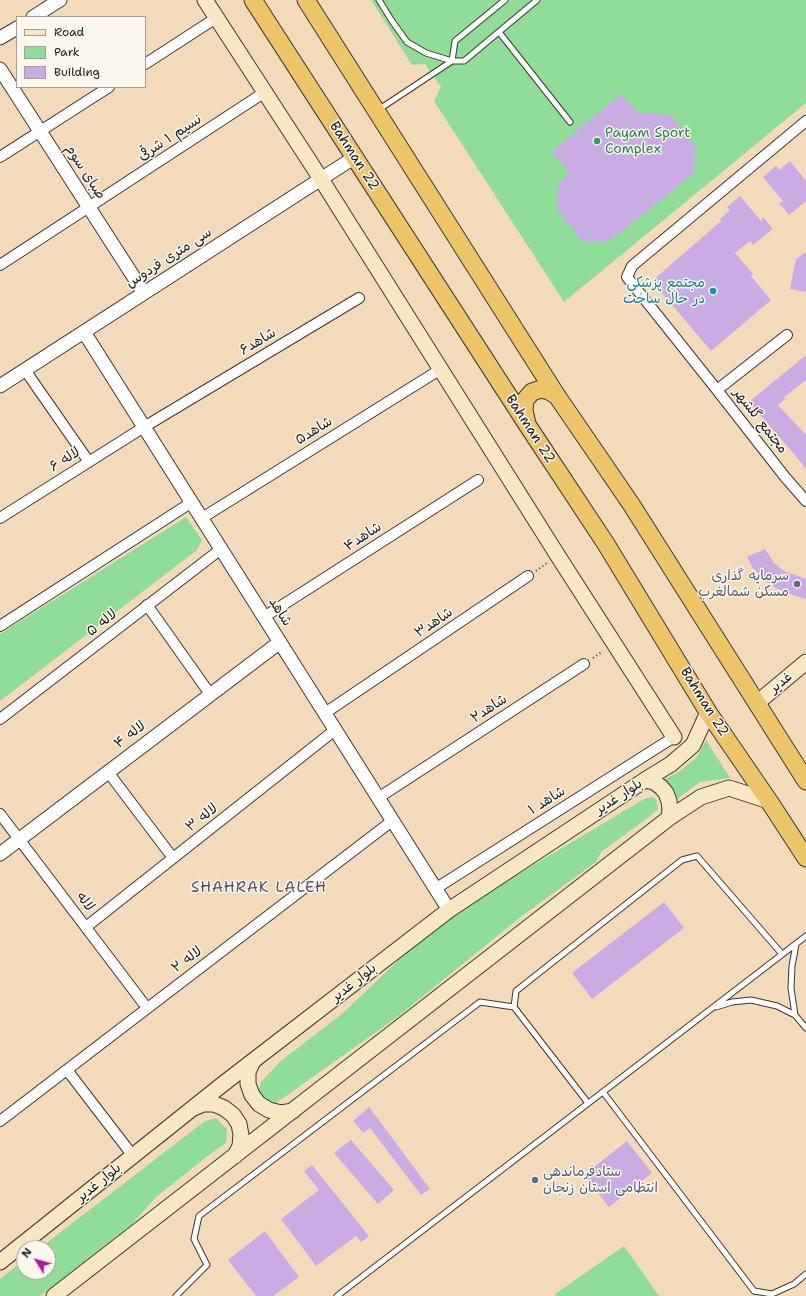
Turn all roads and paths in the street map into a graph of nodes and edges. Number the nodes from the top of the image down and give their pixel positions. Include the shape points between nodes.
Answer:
1 (60, 0) edge
2 (205, 0) edge
3 (252, 0) edge
4 (379, 0) edge
5 (504, 0) edge
6 (537, 0) edge
7 (309, 2) edge
8 (35, 16) edge
9 (216, 18) junction
10 (16, 29) edge
11 (499, 32) junction
12 (0, 38) edge
13 (452, 61) junction
14 (146, 63) edge
15 (0, 68) edge
16 (107, 88) edge
17 (265, 92) junction
18 (377, 111) junction
19 (806, 121) edge
20 (570, 122) dead end
21 (40, 132) junction
22 (0, 157) edge
23 (355, 157) junction
24 (321, 179) junction
25 (89, 208) junction
26 (0, 265) edge
27 (144, 293) junction
28 (358, 298) dead end
29 (84, 332) junction
30 (787, 335) dead end
31 (441, 368) junction
32 (25, 370) junction
33 (0, 386) edge
34 (718, 390) junction
35 (557, 396) junction
36 (528, 426) junction
37 (144, 427) junction
38 (89, 462) junction
39 (478, 480) dead end
40 (806, 501) edge
41 (192, 502) junction
42 (0, 518) edge
43 (202, 518) junction
44 (221, 549) junction
45 (558, 556) junction
46 (528, 576) joint
47 (147, 605) junction
48 (264, 617) junction
49 (0, 626) edge
50 (280, 642) junction
51 (615, 643) junction
52 (806, 662) edge
53 (584, 664) joint
54 (210, 694) junction
55 (757, 703) junction
56 (708, 712) junction
57 (324, 713) junction
58 (0, 719) edge
59 (335, 730) junction
60 (674, 737) joint
61 (108, 772) junction
62 (645, 780) junction
63 (806, 781) edge
64 (378, 798) junction
65 (769, 801) junction
66 (0, 814) edge
67 (669, 818) junction
68 (392, 821) junction
69 (20, 839) junction
70 (0, 854) edge
71 (173, 858) junction
72 (806, 858) edge
73 (435, 889) junction
74 (448, 910) junction
75 (86, 927) junction
76 (806, 936) edge
77 (796, 944) junction
78 (782, 954) junction
79 (514, 1007) junction
80 (147, 1008) junction
81 (712, 1008) junction
82 (795, 1015) junction
83 (806, 1028) edge
84 (253, 1061) junction
85 (67, 1070) junction
86 (604, 1092) junction
87 (588, 1103) junction
88 (192, 1108) junction
89 (292, 1111) junction
90 (0, 1121) edge
91 (133, 1156) junction
92 (235, 1156) junction
93 (0, 1262) edge
94 (806, 1274) edge
95 (60, 1294) edge
96 (772, 1295) edge
97 (176, 1296) edge
98 (337, 1296) edge

1 - 8 street
2 - 9 main road
3 - 23 highway, Bahman 22
4 - 13 lane via 407,42
5 - 13 lane via 454,40
6 - 11 lane
7 - 18 highway
9 - 14 street
9 - 17 main road
10 - 12 street
11 - 13 lane via 464,61
11 - 20 lane
13 - 18 lane
15 - 21 street, صبای سوم
16 - 21 street
17 - 24 main road
17 - 25 street, نسیم ۱ شرقی
18 - 35 highway
19 - 34 street via 632,266 627,278
21 - 22 street
21 - 25 street, صبای سوم
23 - 24 street, سی متری فردوس
23 - 36 highway, Bahman 22
24 - 27 street, سی متری فردوس
24 - 31 main road
25 - 26 street, نسیم ۱ شرقی
25 - 27 street, صبای سوم
27 - 29 street, سی متری فردوس
28 - 37 street, شاهد۶
29 - 32 street, سی متری فردوس
29 - 37 street, شاهد
30 - 34 street, مجتمع گلشهر
31 - 43 street, شاهد۵
31 - 45 main road
32 - 33 street, سی متری فردوس
32 - 38 street
34 - 40 street, مجتمع گلشهر
35 - 36 highway via 549,391 532,392 525,400 524,410
35 - 55 highway via 631,504
36 - 56 highway, Bahman 22 via 606,544
37 - 38 street, لاله ۶
37 - 41 street, شاهد
38 - 42 street, لاله ۶
39 - 48 street, شاهد۴
41 - 43 street, شاهد
41 - 49 street
43 - 44 street, شاهد
44 - 47 street, لاله ۵
44 - 48 street, شاهد
45 - 46 path
45 - 51 main road
46 - 57 street, شاهد۳
47 - 54 street
47 - 58 street, لاله ۵
48 - 50 street, شاهد
50 - 54 street, لاله ۴
50 - 57 street, شاهد
51 - 53 path
51 - 60 main road
52 - 55 main road, غدیر
53 - 64 street, شاهد۲
54 - 61 street, لاله ۴
55 - 63 highway
56 - 62 main road, بلوار غدیر via 693,745 671,764
56 - 65 highway, Bahman 22
57 - 59 street, شاهد
59 - 64 street, شاهد
59 - 71 street, لاله ۳
60 - 73 street, شاهد ۱
61 - 69 street, لاله ۴
61 - 71 street
62 - 67 main road via 654,782 666,793 670,801
62 - 74 main road, بلوار غدیر
64 - 68 street, شاهد
65 - 67 main road via 729,788 701,797
65 - 72 highway, Bahman 22
66 - 69 street, لاله
67 - 89 main road
68 - 73 street, شاهد
68 - 80 street, لاله ۲
69 - 70 street, لاله ۴
69 - 75 street, لاله
71 - 75 street, لاله ۳
73 - 74 street, شاهد
74 - 84 main road, بلوار غدیر
75 - 80 street, لاله
76 - 77 lane
77 - 78 lane
77 - 82 lane via 792,974
78 - 79 lane via 697,856 682,860 516,991
78 - 81 lane
79 - 87 lane
79 - 97 lane via 480,1002 199,1216 194,1239 207,1265
80 - 85 street, لاله ۲
81 - 82 lane via 751,1000 777,1006
81 - 86 lane
82 - 83 lane
84 - 88 main road, بلوار غدیر
84 - 89 main road via 248,1072 248,1084 252,1095 269,1110 281,1113
85 - 90 street, لاله ۲
85 - 91 street
86 - 87 lane
86 - 96 lane via 754,1291
87 - 98 lane
88 - 91 main road, بلوار غدیر
88 - 92 main road via 214,1104 233,1115 239,1124 241,1135 240,1146
89 - 92 main road
91 - 93 main road, بلوار غدیر
92 - 95 main road
94 - 96 lane via 794,1284

